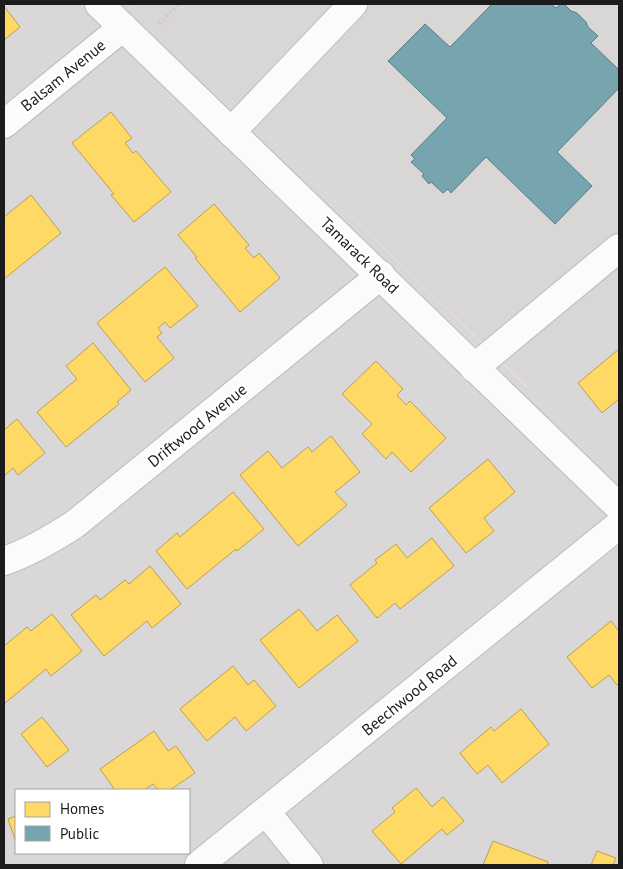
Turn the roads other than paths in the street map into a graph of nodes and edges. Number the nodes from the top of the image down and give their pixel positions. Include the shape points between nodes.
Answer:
1 (99, 4) edge
2 (353, 4) edge
3 (123, 27) junction
4 (4, 124) edge
5 (231, 132) junction
6 (619, 248) edge
7 (381, 275) junction
8 (474, 368) junction
9 (619, 507) edge
10 (619, 525) edge
11 (4, 561) edge
12 (266, 812) junction
13 (199, 865) edge
14 (309, 865) edge

1 - 3 street, Tamarack Road
2 - 5 street
3 - 4 street, Balsam Avenue
3 - 5 street, Tamarack Road
5 - 7 street, Tamarack Road
6 - 8 street
7 - 8 street, Tamarack Road
7 - 11 street, Driftwood Avenue via 75,524 26,553
8 - 9 street, Tamarack Road
10 - 12 street, Beechwood Road
12 - 13 street, Beechwood Road
12 - 14 street

